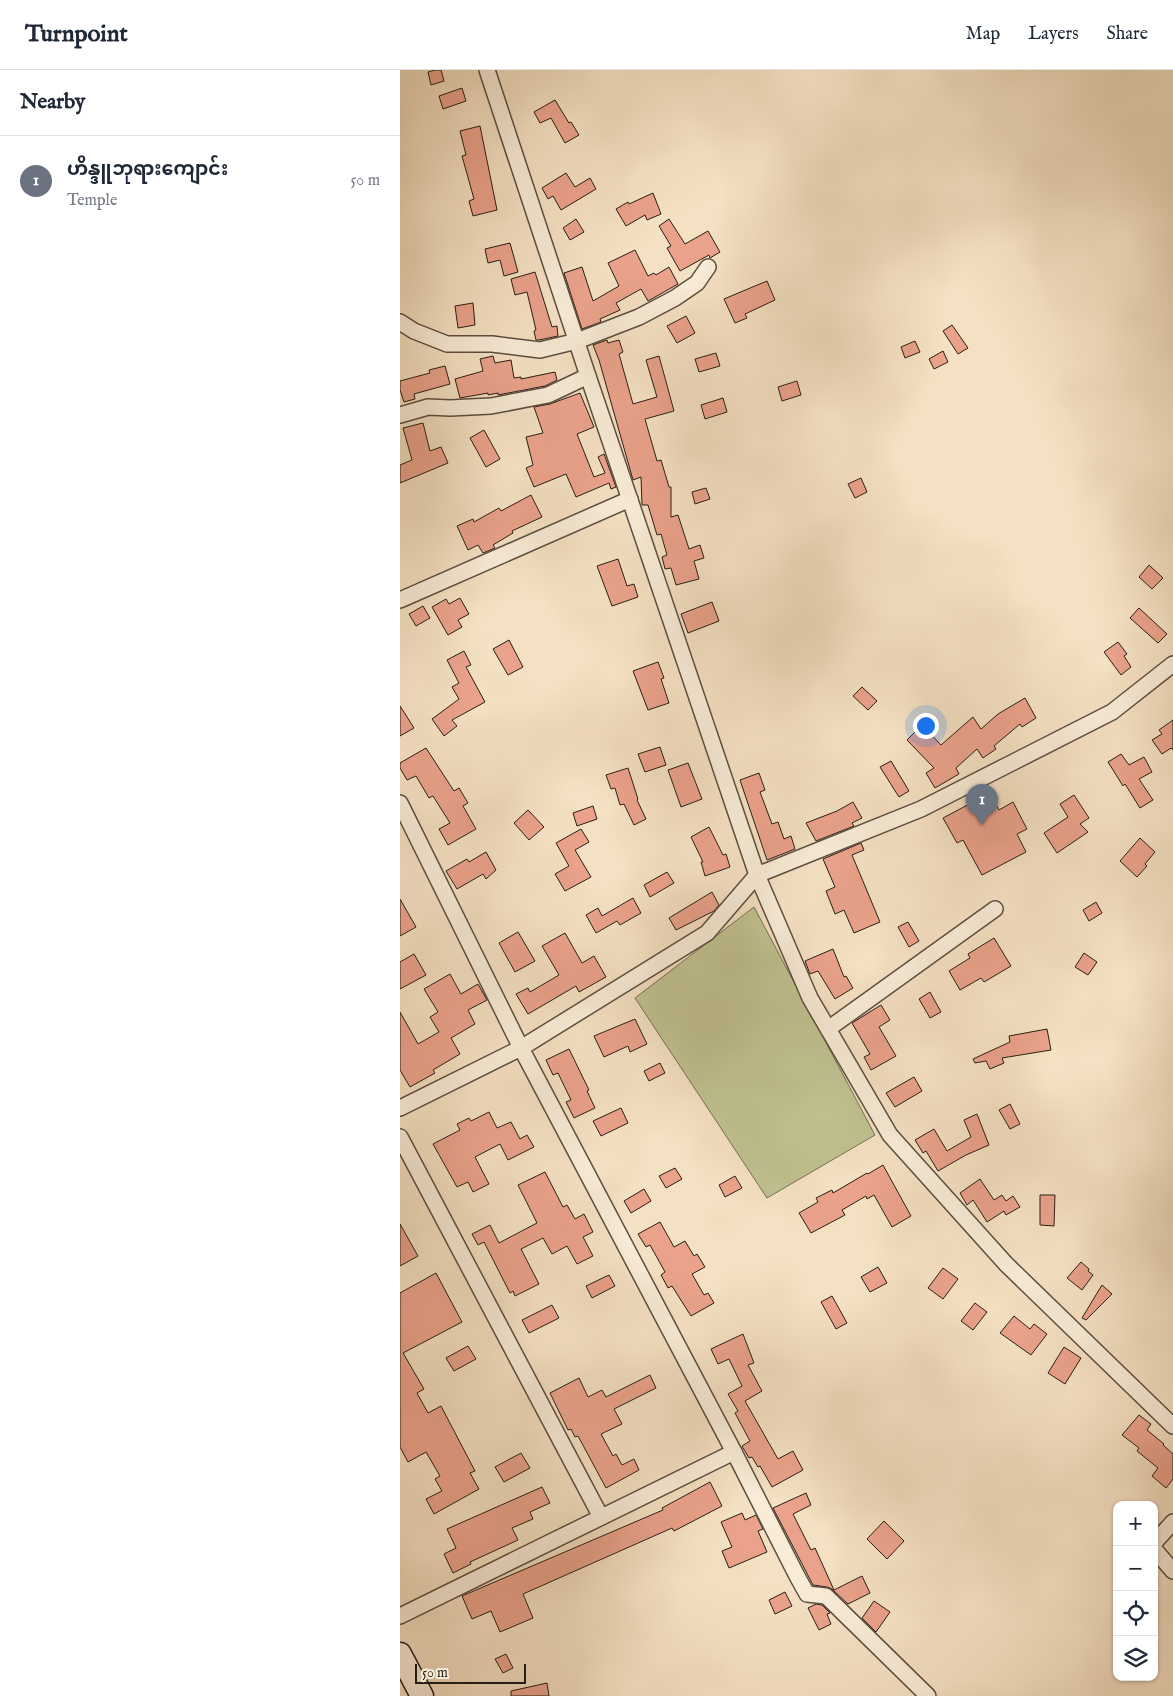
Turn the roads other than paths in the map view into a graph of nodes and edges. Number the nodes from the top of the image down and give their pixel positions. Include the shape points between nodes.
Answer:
1 (488, 70) edge
2 (708, 267) dead end
3 (400, 322) edge
4 (577, 341) junction
5 (588, 376) junction
6 (400, 415) edge
7 (630, 499) junction
8 (400, 600) edge
9 (1173, 664) edge
10 (400, 803) edge
11 (757, 875) junction
12 (995, 909) dead end
13 (828, 1029) junction
14 (521, 1048) junction
15 (400, 1108) edge
16 (400, 1136) edge
17 (1173, 1426) edge
18 (734, 1452) junction
19 (601, 1518) junction
20 (1173, 1522) edge
21 (1158, 1539) edge
22 (1158, 1553) edge
23 (1173, 1570) edge
24 (400, 1616) edge
25 (400, 1654) edge
26 (422, 1696) edge
27 (928, 1696) edge

1 - 4 street
2 - 4 street via 697,284 674,298 639,317
3 - 4 street via 447,344 492,344 540,350
4 - 5 street
5 - 6 street via 548,394 490,406 428,407
5 - 7 street
7 - 8 street
7 - 11 street
9 - 11 street via 1112,712 955,792
10 - 14 street
11 - 13 street via 810,998
11 - 14 street via 707,933
12 - 13 street
13 - 17 street via 890,1135 1006,1264
14 - 15 street
14 - 18 street
16 - 19 street
18 - 19 street
18 - 27 street via 807,1594 826,1596
19 - 24 street
20 - 21 street
22 - 23 street
25 - 26 main road

